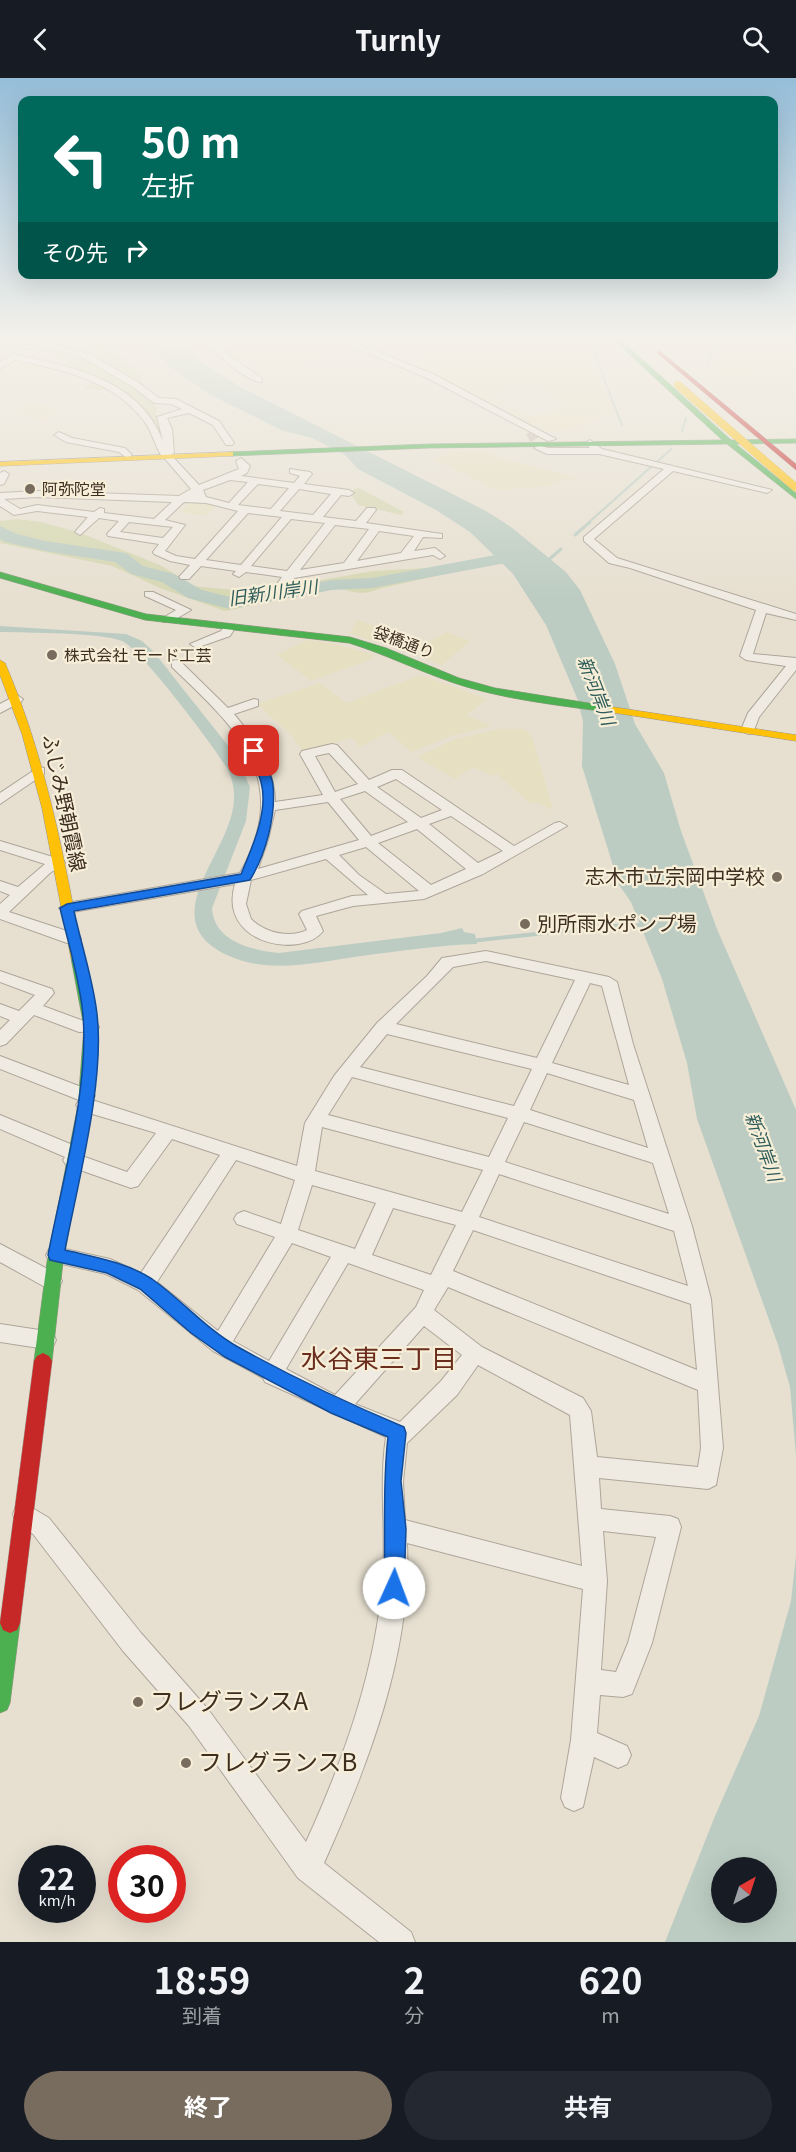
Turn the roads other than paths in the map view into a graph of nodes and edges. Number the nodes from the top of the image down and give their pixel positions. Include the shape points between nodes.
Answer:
1 (151, 426) edge
2 (166, 426) edge
3 (218, 426) edge
4 (518, 426) edge
5 (524, 426) edge
6 (727, 426) edge
7 (727, 426) edge
8 (730, 426) edge
9 (659, 429) dead end
10 (530, 432) tunnel mouth
11 (59, 435) dead end
12 (796, 438) edge
13 (551, 439) junction
14 (743, 439) junction
15 (229, 443) dead end
16 (594, 444) junction
17 (385, 446) junction
18 (539, 448) dead end
19 (167, 454) junction
20 (127, 455) junction
21 (241, 461) dead end
22 (213, 468) dead end
23 (671, 468) junction
24 (796, 468) edge
25 (1, 470) edge
26 (293, 471) dead end
27 (227, 478) junction
28 (256, 480) junction
29 (297, 486) junction
30 (796, 488) edge
31 (195, 489) junction
32 (767, 490) dead end
33 (0, 496) edge
34 (113, 497) junction
35 (177, 499) junction
36 (206, 500) junction
37 (0, 501) edge
38 (231, 507) junction
39 (246, 509) junction
40 (371, 510) dead end
41 (273, 513) junction
42 (96, 515) junction
43 (289, 515) junction
44 (126, 519) junction
45 (316, 519) junction
46 (332, 521) junction
47 (156, 522) junction
48 (359, 525) junction
49 (376, 527) junction
50 (80, 532) dead end
51 (421, 534) junction
52 (438, 536) dead end
53 (135, 538) junction
54 (166, 542) junction
55 (158, 552) junction
56 (405, 556) junction
57 (440, 556) dead end
58 (198, 562) junction
59 (348, 565) junction
60 (243, 568) junction
61 (0, 575) edge
62 (289, 575) junction
63 (185, 577) dead end
64 (235, 578) dead end
65 (279, 588) dead end
66 (149, 594) dead end
67 (762, 608) junction
68 (796, 617) edge
69 (166, 620) junction
70 (230, 626) junction
71 (196, 644) dead end
72 (0, 663) edge
73 (795, 663) edge
74 (176, 664) dead end
75 (0, 695) edge
76 (17, 698) junction
77 (254, 703) dead end
78 (0, 709) edge
79 (225, 713) junction
80 (748, 730) junction
81 (796, 738) edge
82 (39, 771) junction
83 (0, 782) edge
84 (15, 787) junction
85 (368, 787) junction
86 (332, 798) junction
87 (0, 800) edge
88 (267, 807) junction
89 (455, 810) junction
90 (420, 824) junction
91 (560, 826) dead end
92 (368, 842) junction
93 (0, 845) edge
94 (514, 852) junction
95 (329, 855) junction
96 (58, 863) junction
97 (478, 871) junction
98 (238, 879) junction
99 (0, 886) edge
100 (430, 892) junction
101 (20, 893) junction
102 (382, 899) junction
103 (67, 908) junction
104 (0, 913) edge
105 (73, 939) junction
106 (0, 976) edge
107 (585, 977) junction
108 (0, 1010) edge
109 (27, 1013) junction
110 (383, 1027) junction
111 (91, 1028) junction
112 (0, 1040) edge
113 (0, 1062) edge
114 (543, 1066) junction
115 (347, 1070) junction
116 (640, 1095) junction
117 (85, 1100) junction
118 (520, 1114) junction
119 (317, 1119) junction
120 (0, 1122) edge
121 (168, 1130) junction
122 (232, 1151) junction
123 (73, 1156) junction
124 (659, 1158) junction
125 (495, 1166) junction
126 (305, 1176) junction
127 (387, 1199) junction
128 (244, 1220) dead end
129 (469, 1221) junction
130 (682, 1226) junction
131 (287, 1234) junction
132 (0, 1252) edge
133 (56, 1255) junction
134 (351, 1257) junction
135 (52, 1281) junction
136 (440, 1281) junction
137 (145, 1284) junction
138 (701, 1299) junction
139 (423, 1313) junction
140 (0, 1333) edge
141 (46, 1340) junction
142 (220, 1345) junction
143 (475, 1353) junction
144 (272, 1375) junction
145 (709, 1385) junction
146 (338, 1407) junction
147 (397, 1433) junction
148 (585, 1466) junction
149 (24, 1514) junction
150 (589, 1519) junction
151 (396, 1529) junction
152 (595, 1581) junction
153 (588, 1681) junction
154 (0, 1703) edge
155 (584, 1740) junction
156 (618, 1755) dead end
157 (574, 1798) dead end
158 (308, 1868) junction
159 (401, 1942) edge

1 - 19 street
2 - 19 street
3 - 15 street
4 - 10 street
5 - 13 street
6 - 14 main road
7 - 14 main road
8 - 14 main road
9 - 16 main road
11 - 20 street via 122,450
12 - 14 main road
13 - 16 main road
13 - 17 main road
14 - 16 main road
14 - 24 main road
14 - 30 main road
14 - 30 main road
16 - 17 main road
16 - 18 street via 547,451
16 - 23 street
17 - 19 main road
19 - 20 main road
19 - 25 main road
19 - 31 street
20 - 25 main road
21 - 27 street via 246,469
22 - 27 street
23 - 32 street
23 - 67 street via 588,539 613,561
26 - 29 street via 307,474
27 - 28 street
27 - 31 street
28 - 29 street
28 - 38 street
29 - 41 street
29 - 45 street via 344,492
31 - 35 street
31 - 36 street
33 - 34 street
34 - 35 street
34 - 42 street
35 - 36 street
35 - 47 street
36 - 38 street
37 - 42 street via 18,513 37,508
38 - 39 street
39 - 41 street
39 - 58 street
40 - 48 street
41 - 43 street
42 - 44 street
42 - 50 street
43 - 45 street
43 - 60 street
44 - 47 street
44 - 53 street via 108,538
45 - 46 street
46 - 48 street
46 - 62 street
47 - 54 street via 180,525
48 - 49 street
49 - 51 street
49 - 59 street
51 - 52 street
51 - 56 street
53 - 54 street
53 - 55 street via 132,542
54 - 55 street
55 - 58 street
56 - 57 street via 435,551
56 - 59 street
58 - 60 street
58 - 63 street
59 - 62 street
60 - 62 street
60 - 64 street
61 - 69 main road, 袋橋通り via 131,614
62 - 65 street
66 - 69 street via 185,610
67 - 68 street
67 - 73 street via 746,656
69 - 70 main road, 袋橋通り
70 - 71 street via 226,633
70 - 80 main road, 袋橋通り via 350,640 475,686
72 - 76 main road, ふじみ野朝霞線
73 - 80 street via 753,716
74 - 79 street
75 - 76 street
76 - 78 street
76 - 82 main road, ふじみ野朝霞線
77 - 79 street
79 - 88 street via 259,761 267,783
80 - 81 main road, 袋橋通り
82 - 84 street
82 - 96 main road, ふじみ野朝霞線
83 - 84 street
84 - 87 street
85 - 86 street
85 - 86 street via 332,748 307,754
85 - 89 street via 397,773
85 - 90 street
86 - 88 street
86 - 92 street
88 - 98 street via 260,843
89 - 90 street
89 - 94 street
90 - 92 street
90 - 97 street
91 - 94 street
92 - 95 street
92 - 100 street
93 - 96 street
94 - 97 street
95 - 98 street
95 - 102 street
96 - 101 street
96 - 103 main road, ふじみ野朝霞線
97 - 100 street
98 - 102 street via 246,927 268,937 316,936 307,914 352,901
98 - 103 street
99 - 101 street
100 - 102 street
101 - 104 street
103 - 105 main road, ふじみ野朝霞線
104 - 105 street
105 - 111 main road, ふじみ野朝霞線
106 - 109 street via 46,993
107 - 110 street via 486,956 448,962
107 - 114 street
107 - 116 street via 609,981
108 - 109 street
109 - 111 street
109 - 112 street
110 - 114 street
110 - 115 street
111 - 117 main road, ふじみ野朝霞線
113 - 117 street
114 - 116 street
114 - 118 street
115 - 118 street
115 - 119 street
116 - 124 street
117 - 121 street
117 - 123 main road, ふじみ野朝霞線
118 - 124 street
118 - 125 street
119 - 125 street
119 - 126 street
120 - 123 street
121 - 122 street
121 - 123 street via 131,1181
122 - 126 street
122 - 137 street
123 - 133 main road, ふじみ野朝霞線
124 - 130 street
125 - 129 street
125 - 130 street
126 - 127 street
126 - 131 street
127 - 129 street
127 - 134 street
128 - 131 street
129 - 136 street
129 - 138 street
130 - 138 street
131 - 134 street
131 - 142 street
132 - 135 street
133 - 135 main road, ふじみ野朝霞線
133 - 137 street via 110,1267
134 - 136 street
134 - 144 street
135 - 141 main road, ふじみ野朝霞線
136 - 139 street
136 - 145 street
137 - 142 street
138 - 145 street
139 - 143 street
139 - 146 street
140 - 141 street
141 - 149 main road, ふじみ野朝霞線
142 - 144 street
143 - 147 street via 418,1420 403,1434
143 - 148 street via 575,1405 584,1428
144 - 146 street
145 - 148 street via 712,1448 708,1478
146 - 147 street
147 - 151 street via 392,1481
148 - 150 street
149 - 154 main road, ふじみ野朝霞線
149 - 158 street via 40,1526 198,1718
150 - 152 street
150 - 153 street via 670,1527 640,1643 623,1684
151 - 152 street
151 - 158 street via 394,1588 381,1673 338,1803
152 - 153 street
153 - 155 street
155 - 156 street
155 - 157 street
158 - 159 street

